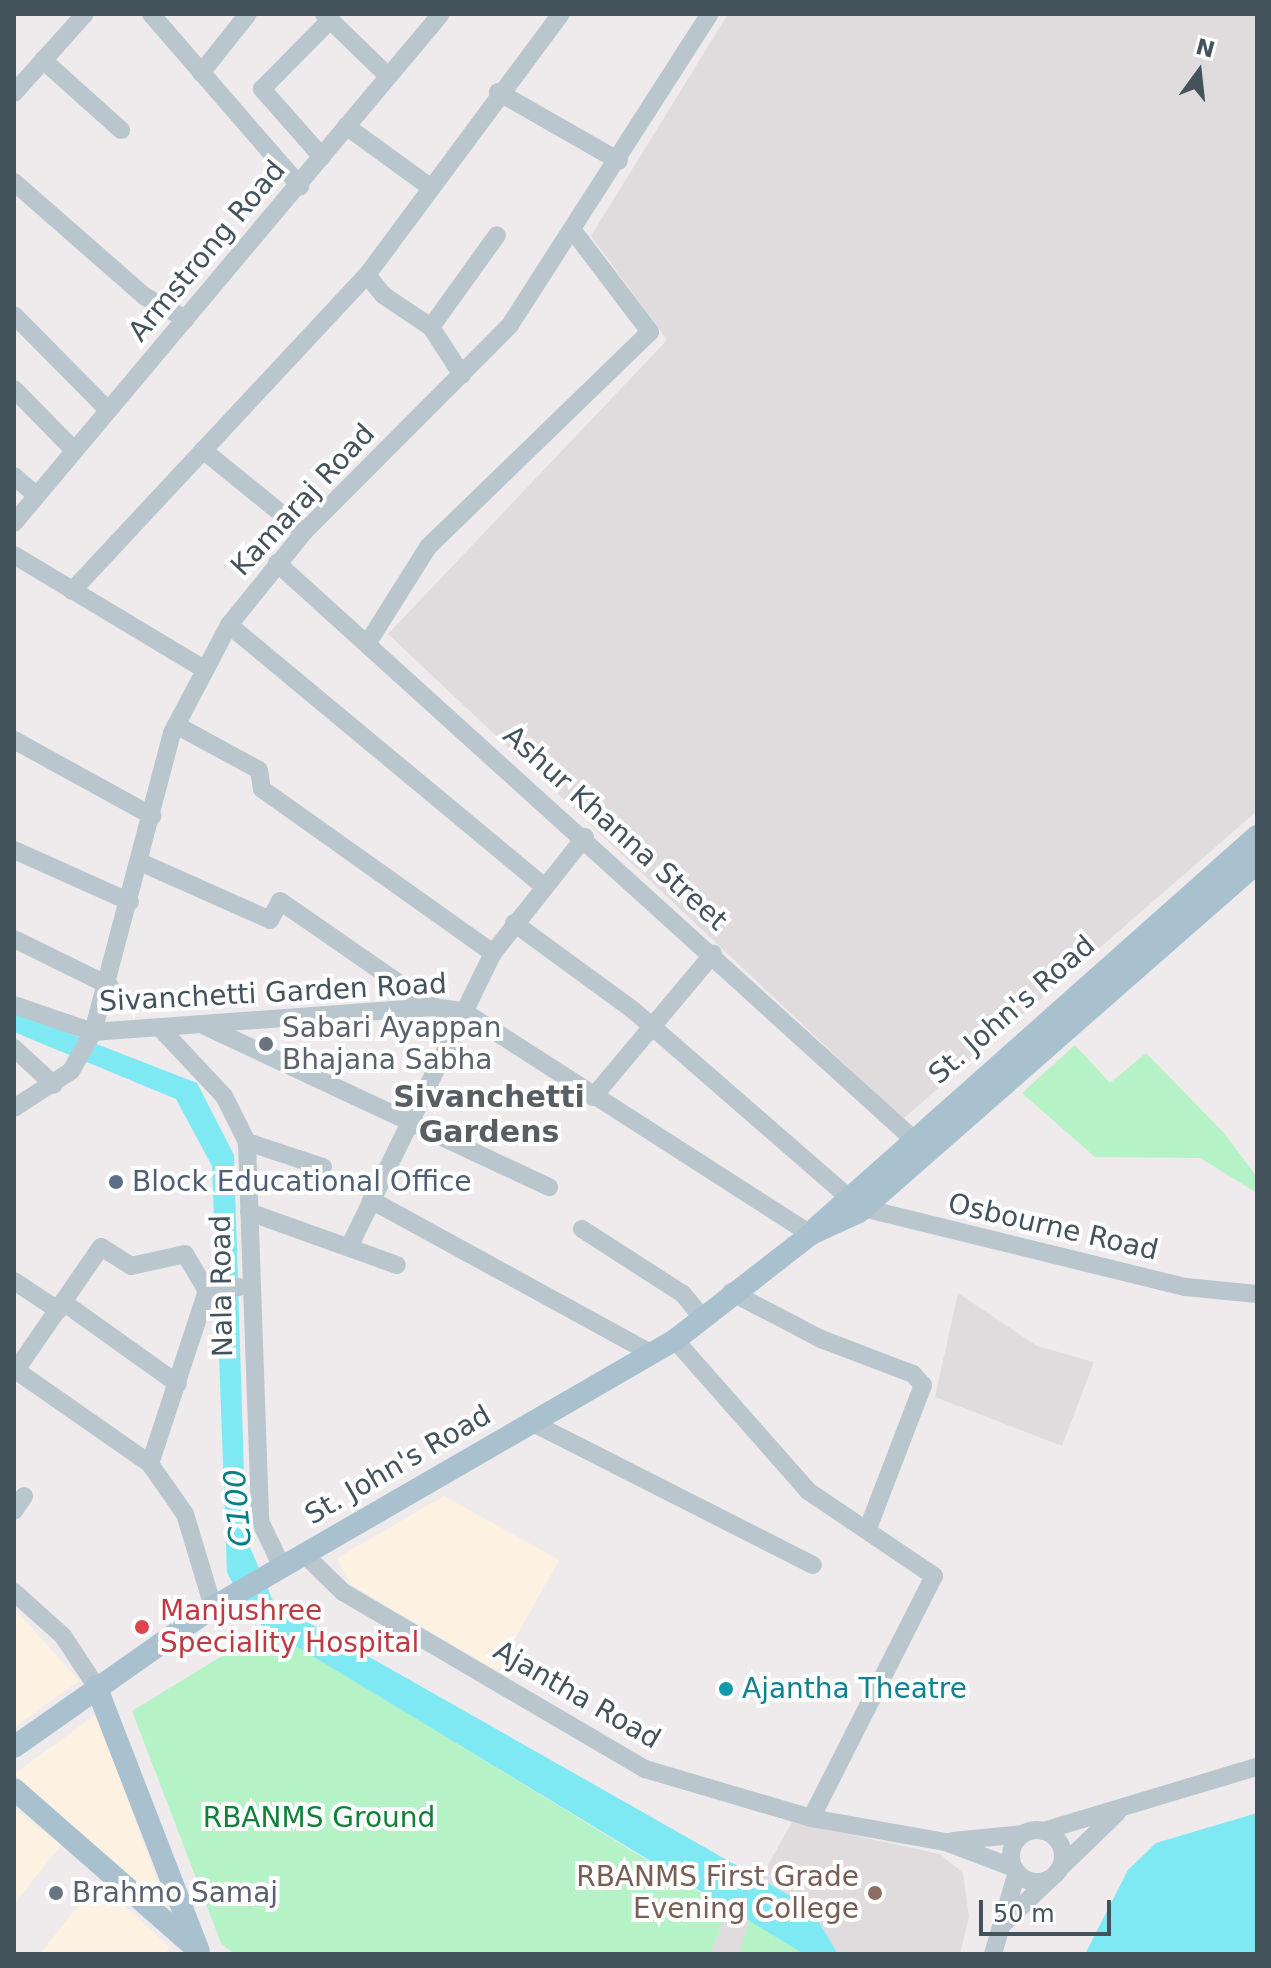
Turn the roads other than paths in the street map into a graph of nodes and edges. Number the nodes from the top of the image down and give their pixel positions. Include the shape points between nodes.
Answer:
1 (85, 14) edge
2 (151, 14) edge
3 (248, 14) edge
4 (441, 14) edge
5 (561, 14) edge
6 (710, 14) edge
7 (327, 18) edge
8 (43, 60) junction
9 (201, 73) junction
10 (387, 75) junction
11 (498, 92) junction
12 (14, 93) edge
13 (346, 126) junction
14 (121, 130) dead end
15 (322, 157) junction
16 (619, 161) junction
17 (14, 182) edge
18 (300, 186) junction
19 (430, 187) junction
20 (574, 232) junction
21 (497, 235) dead end
22 (367, 275) junction
23 (14, 315) edge
24 (186, 319) junction
25 (431, 327) junction
26 (462, 375) junction
27 (14, 389) edge
28 (108, 410) junction
29 (74, 450) junction
30 (203, 450) junction
31 (14, 476) edge
32 (37, 496) junction
33 (14, 523) edge
34 (304, 532) junction
35 (14, 555) edge
36 (277, 563) junction
37 (72, 591) junction
38 (229, 625) junction
39 (367, 644) junction
40 (202, 668) junction
41 (176, 725) junction
42 (14, 740) edge
43 (152, 816) junction
44 (1257, 836) edge
45 (585, 837) junction
46 (14, 850) edge
47 (140, 862) junction
48 (1257, 863) edge
49 (542, 885) junction
50 (130, 902) junction
51 (514, 923) junction
52 (14, 939) edge
53 (493, 953) junction
54 (713, 954) junction
55 (110, 986) junction
56 (14, 1005) edge
57 (433, 1007) junction
58 (463, 1011) junction
59 (203, 1024) junction
60 (651, 1025) junction
61 (161, 1029) junction
62 (93, 1032) junction
63 (14, 1048) edge
64 (54, 1085) junction
65 (593, 1097) junction
66 (14, 1108) edge
67 (413, 1117) junction
68 (912, 1138) junction
69 (247, 1142) junction
70 (323, 1167) dead end
71 (549, 1187) dead end
72 (371, 1200) junction
73 (849, 1202) junction
74 (249, 1212) junction
75 (582, 1229) dead end
76 (811, 1234) junction
77 (350, 1245) junction
78 (397, 1265) dead end
79 (14, 1281) edge
80 (239, 1287) dead end
81 (211, 1290) junction
82 (731, 1292) junction
83 (1257, 1294) edge
84 (60, 1306) junction
85 (701, 1316) junction
86 (675, 1340) junction
87 (651, 1353) junction
88 (15, 1371) edge
89 (178, 1384) junction
90 (531, 1422) junction
91 (150, 1464) junction
92 (869, 1526) junction
93 (304, 1554) junction
94 (813, 1565) dead end
95 (276, 1571) junction
96 (14, 1592) edge
97 (213, 1607) junction
98 (96, 1686) junction
99 (14, 1747) edge
100 (1257, 1767) edge
101 (14, 1789) edge
102 (1119, 1811) junction
103 (811, 1818) junction
104 (1043, 1831) junction
105 (1023, 1834) junction
106 (946, 1842) junction
107 (1015, 1870) junction
108 (1057, 1872) junction
109 (1001, 1926) junction
110 (201, 1952) edge
111 (993, 1954) edge

1 - 8 street
2 - 9 street
3 - 9 street
4 - 10 street, Armstrong Road
5 - 11 street
6 - 16 street, Kamaraj Road
7 - 10 street
7 - 15 street via 262,89
8 - 12 street
8 - 14 street
9 - 18 street
10 - 13 street, Armstrong Road
11 - 16 street
11 - 19 street
13 - 15 street, Armstrong Road
13 - 19 street
15 - 18 street, Armstrong Road
16 - 20 street, Kamaraj Road
17 - 24 street via 144,296
18 - 24 street, Armstrong Road
19 - 22 street
20 - 26 street, Kamaraj Road via 510,325
20 - 39 street via 650,332 428,547
21 - 25 street
22 - 25 street via 383,295
22 - 30 street
23 - 28 street
24 - 28 street, Armstrong Road
25 - 26 street
26 - 34 street, Kamaraj Road
27 - 29 street
28 - 29 street, Armstrong Road
29 - 32 street, Armstrong Road
30 - 34 street
30 - 37 street
31 - 32 street
32 - 33 street, Armstrong Road
34 - 36 street, Kamaraj Road
35 - 37 street
36 - 38 street, Kamaraj Road
36 - 39 street, Ashur Khanna Street
37 - 40 street
38 - 40 street, Kamaraj Road
38 - 49 street
39 - 45 street, Ashur Khanna Street
40 - 41 street, Kamaraj Road
41 - 43 street, Kamaraj Road
41 - 53 street via 259,770 262,789
42 - 43 street
43 - 47 street, Kamaraj Road
44 - 68 main road, St. John's Road
45 - 49 street
45 - 54 street, Ashur Khanna Street
46 - 50 street
47 - 50 street, Kamaraj Road
47 - 57 street via 270,920 280,901
48 - 73 main road, St. John's Road
49 - 51 street
50 - 55 street, Kamaraj Road
51 - 53 street
51 - 60 street
52 - 55 street
53 - 58 street
54 - 60 street
54 - 68 street, Ashur Khanna Street
55 - 62 street, Kamaraj Road
56 - 62 street, Sivanchetti Garden Road
57 - 58 street, Sivanchetti Garden Road
57 - 59 street, Sivanchetti Garden Road
58 - 65 street, Sivanchetti Garden Road
58 - 67 street
59 - 61 street, Sivanchetti Garden Road
59 - 67 street
60 - 65 street
60 - 73 street
61 - 62 street, Sivanchetti Garden Road
61 - 69 street, Nala Road via 224,1096
62 - 64 street, Kamaraj Road
63 - 64 street
64 - 66 street, Kamaraj Road
65 - 76 street, Sivanchetti Garden Road
67 - 71 street
67 - 72 street
68 - 73 main road, St. John's Road
69 - 70 street
69 - 74 street, Nala Road
72 - 77 street
72 - 87 street
73 - 76 main road, St. John's Road
73 - 83 street, Osbourne Road via 1186,1287
74 - 77 street
74 - 95 street, Nala Road via 260,1521
75 - 85 street via 683,1294
76 - 82 main road, St. John's Road
77 - 78 street
79 - 84 street
80 - 81 street
81 - 84 street via 185,1254 131,1266 101,1247
81 - 89 street
82 - 85 main road, St. John's Road
82 - 92 street via 821,1339 913,1374 923,1385
84 - 88 street
84 - 89 street
85 - 86 main road, St. John's Road
86 - 87 main road, St. John's Road
86 - 92 street via 808,1491
87 - 90 main road, St. John's Road
88 - 91 street
89 - 91 street
90 - 93 main road, St. John's Road
90 - 94 street
91 - 97 street via 185,1514
92 - 103 street via 934,1576
93 - 95 main road, St. John's Road
93 - 103 street, Ajantha Road via 343,1592 645,1769
95 - 97 main road, St. John's Road
96 - 98 street via 63,1636
97 - 98 main road, St. John's Road
98 - 99 main road, St. John's Road
98 - 110 main road
100 - 102 street
101 - 110 main road
102 - 104 street
102 - 108 street
103 - 106 street, Ajantha Road
104 - 105 street
104 - 108 street via 1061,1845
105 - 106 street
105 - 107 street via 1013,1846
106 - 107 street
107 - 108 street via 1029,1881
107 - 109 street
108 - 109 street
109 - 111 street

